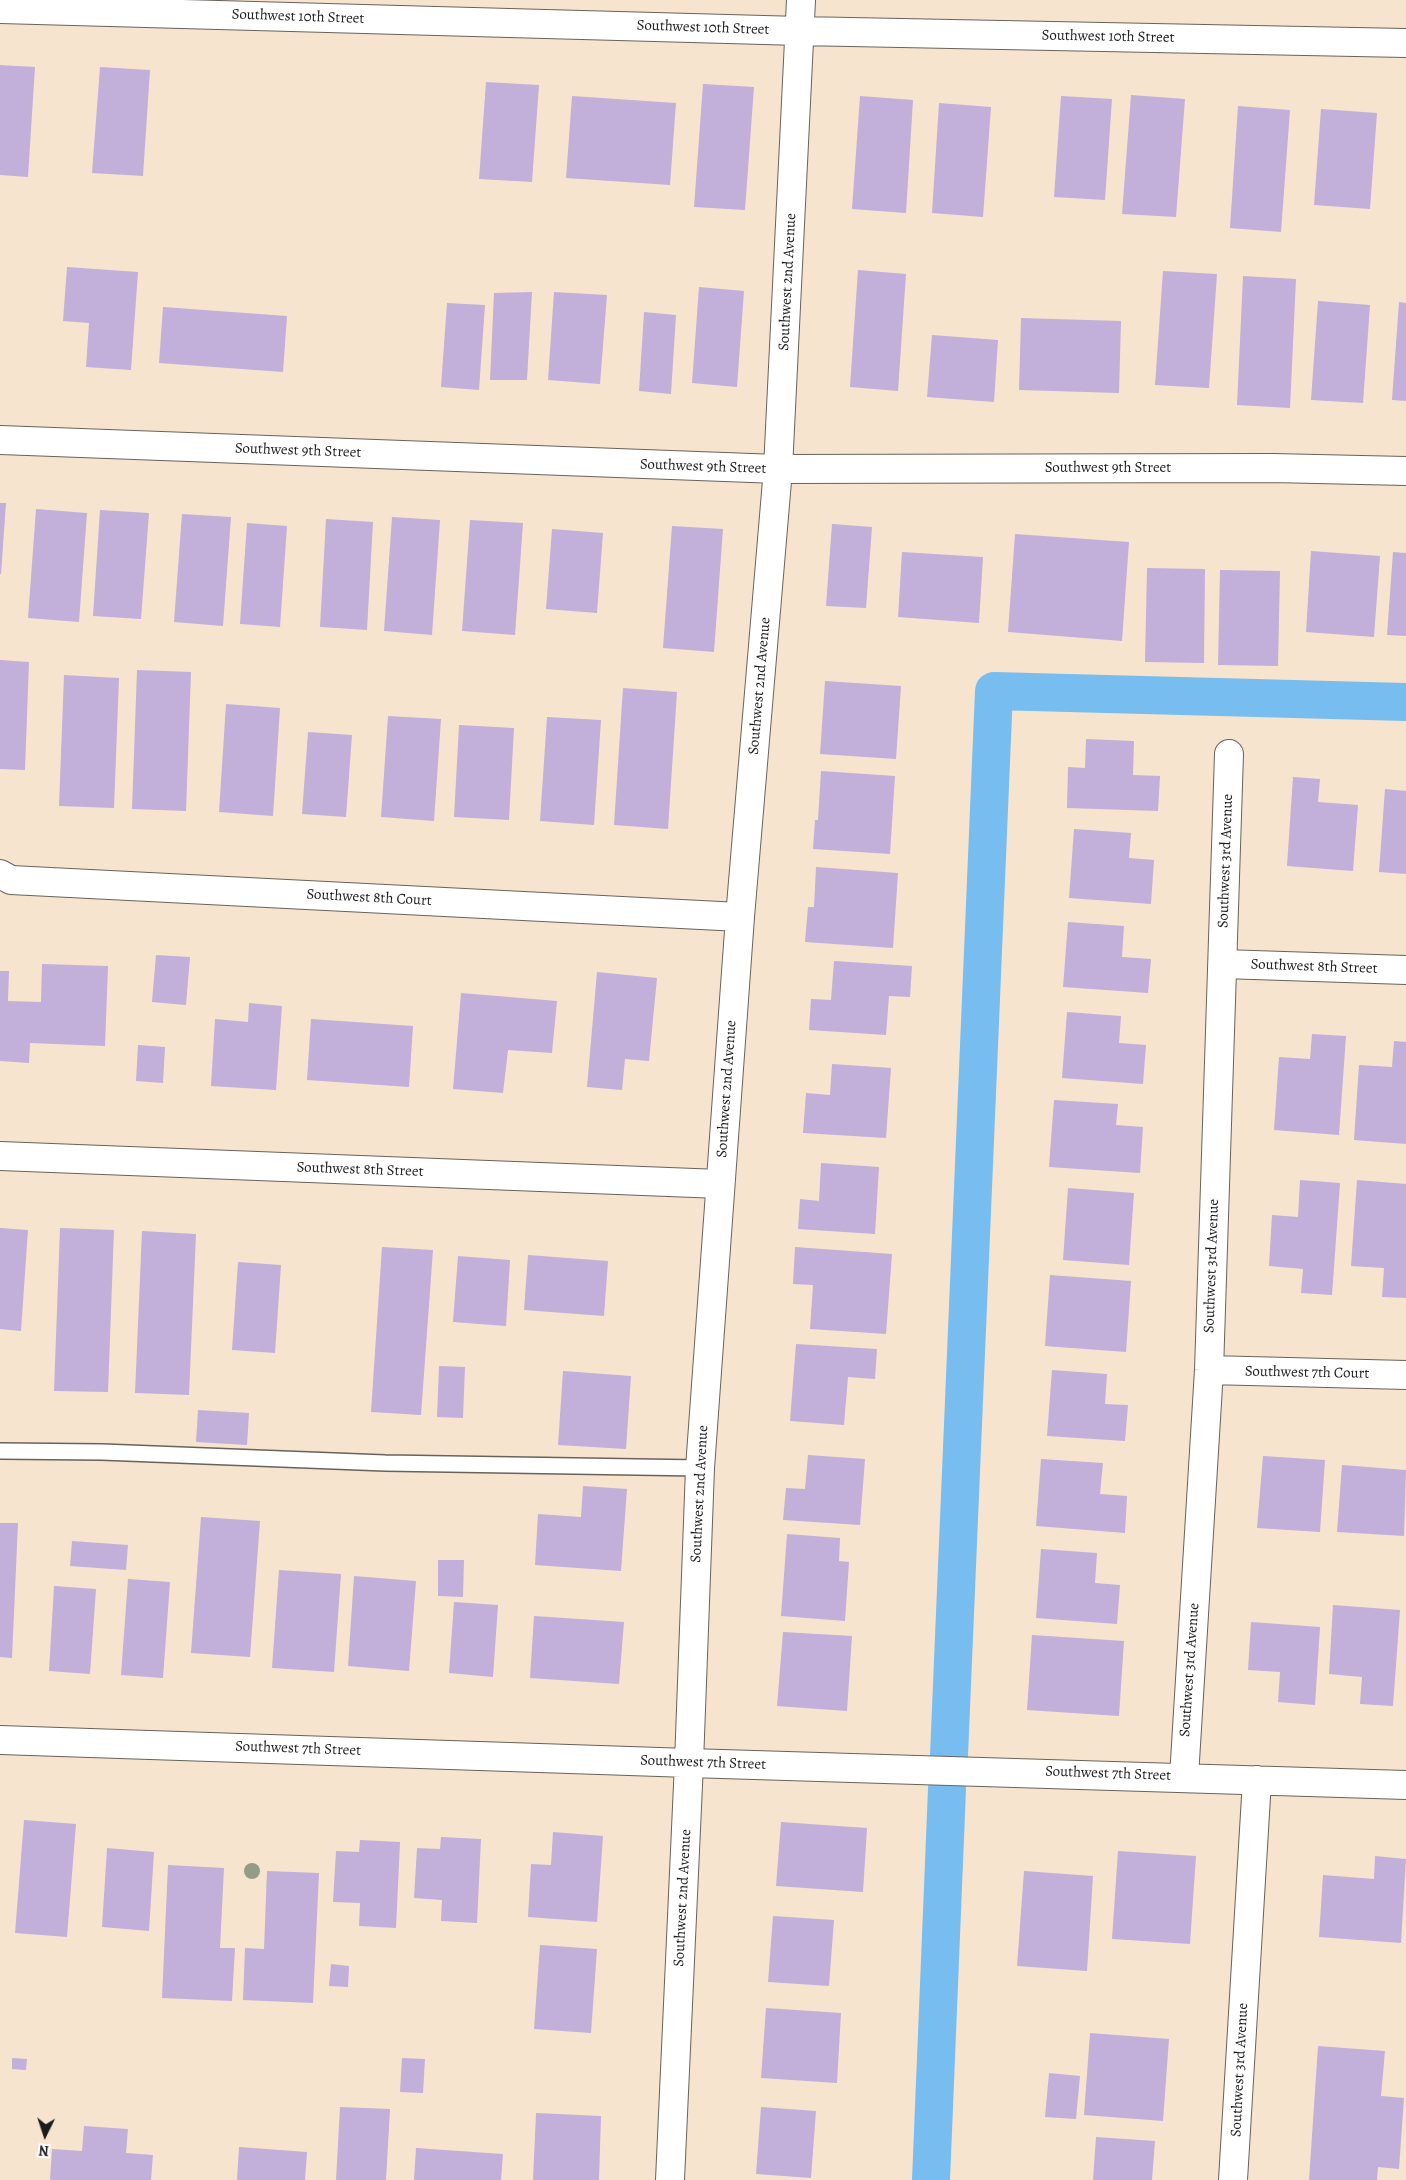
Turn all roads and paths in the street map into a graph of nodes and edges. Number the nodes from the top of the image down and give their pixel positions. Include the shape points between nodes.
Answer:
1 (801, 0) edge
2 (0, 9) edge
3 (800, 31) junction
4 (1406, 43) edge
5 (0, 440) edge
6 (778, 470) junction
7 (1406, 471) edge
8 (1229, 754) dead end
9 (0, 874) edge
10 (740, 917) junction
11 (1222, 964) junction
12 (1406, 970) edge
13 (0, 1156) edge
14 (720, 1184) junction
15 (1209, 1370) junction
16 (1406, 1375) edge
17 (0, 1451) edge
18 (700, 1468) junction
19 (0, 1740) edge
20 (689, 1763) junction
21 (1184, 1777) junction
22 (1257, 1780) junction
23 (1406, 1784) edge
24 (670, 2180) edge
25 (1233, 2180) edge

1 - 3 street, Southwest 2nd Avenue
2 - 3 street, Southwest 10th Street
3 - 4 street, Southwest 10th Street
3 - 6 street, Southwest 2nd Avenue
5 - 6 street, Southwest 9th Street
6 - 7 street, Southwest 9th Street via 1272,468
6 - 10 street, Southwest 2nd Avenue
8 - 11 street, Southwest 3rd Avenue
9 - 10 street, Southwest 8th Court via 11,880
10 - 14 street, Southwest 2nd Avenue
11 - 12 street, Southwest 8th Street
11 - 15 street, Southwest 3rd Avenue
13 - 14 street, Southwest 8th Street
14 - 18 street, Southwest 2nd Avenue
15 - 16 street, Southwest 7th Court
15 - 21 street, Southwest 3rd Avenue
17 - 18 lane
18 - 20 street, Southwest 2nd Avenue
19 - 20 street, Southwest 7th Street
20 - 21 street, Southwest 7th Street
20 - 24 street, Southwest 2nd Avenue
21 - 22 street, Southwest 7th Street
22 - 23 street, Southwest 7th Street
22 - 25 street, Southwest 3rd Avenue

